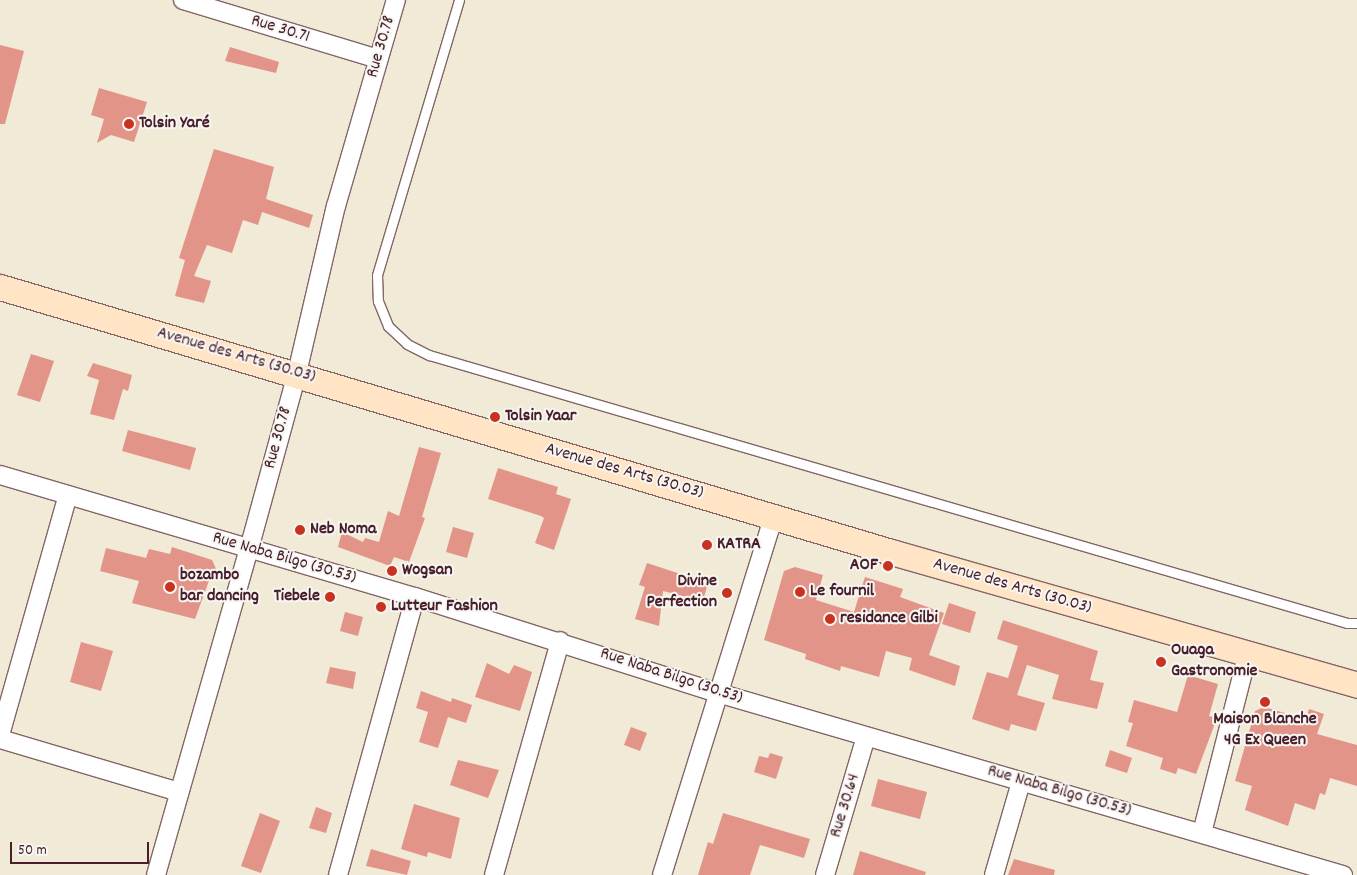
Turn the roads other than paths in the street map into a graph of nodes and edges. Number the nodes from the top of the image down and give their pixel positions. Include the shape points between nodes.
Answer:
1 (182, 0) edge
2 (396, 0) edge
3 (459, 0) edge
4 (210, 4) edge
5 (378, 60) junction
6 (0, 287) edge
7 (297, 373) junction
8 (0, 475) edge
9 (68, 496) junction
10 (774, 516) junction
11 (249, 549) junction
12 (415, 597) junction
13 (1357, 623) edge
14 (560, 641) junction
15 (1248, 653) junction
16 (1357, 685) edge
17 (718, 692) junction
18 (0, 735) edge
19 (866, 737) junction
20 (0, 739) edge
21 (1021, 782) junction
22 (179, 792) junction
23 (1202, 833) junction
24 (156, 875) edge
25 (338, 875) edge
26 (494, 875) edge
27 (662, 875) edge
28 (825, 875) edge
29 (994, 875) edge
30 (1343, 875) edge

1 - 4 street, Rue 30.71
2 - 5 street, Rue 30.78
3 - 13 lane via 377,275 378,301 388,326 407,344 439,358
4 - 5 street, Rue 30.71
5 - 7 street, Rue 30.78 via 336,206
6 - 7 street, Avenue des Arts (30.03)
7 - 10 street, Avenue des Arts (30.03)
7 - 11 street, Rue 30.78
8 - 9 street, Rue Naba Bilgo (30.53)
9 - 11 street, Rue Naba Bilgo (30.53)
9 - 18 street
10 - 15 street, Avenue des Arts (30.03)
10 - 17 street
11 - 12 street, Rue Naba Bilgo (30.53)
11 - 22 street, Rue 30.78
12 - 14 street, Rue Naba Bilgo (30.53)
12 - 25 street
14 - 17 street, Rue Naba Bilgo (30.53)
14 - 26 street
15 - 16 street, Avenue des Arts (30.03)
15 - 23 street
17 - 19 street, Rue Naba Bilgo (30.53)
17 - 27 street
19 - 21 street, Rue Naba Bilgo (30.53)
19 - 28 street, Rue 30.64
20 - 22 street
21 - 23 street, Rue Naba Bilgo (30.53)
21 - 29 street
22 - 24 street, Rue 30.78
23 - 30 street, Rue Naba Bilgo (30.53)

